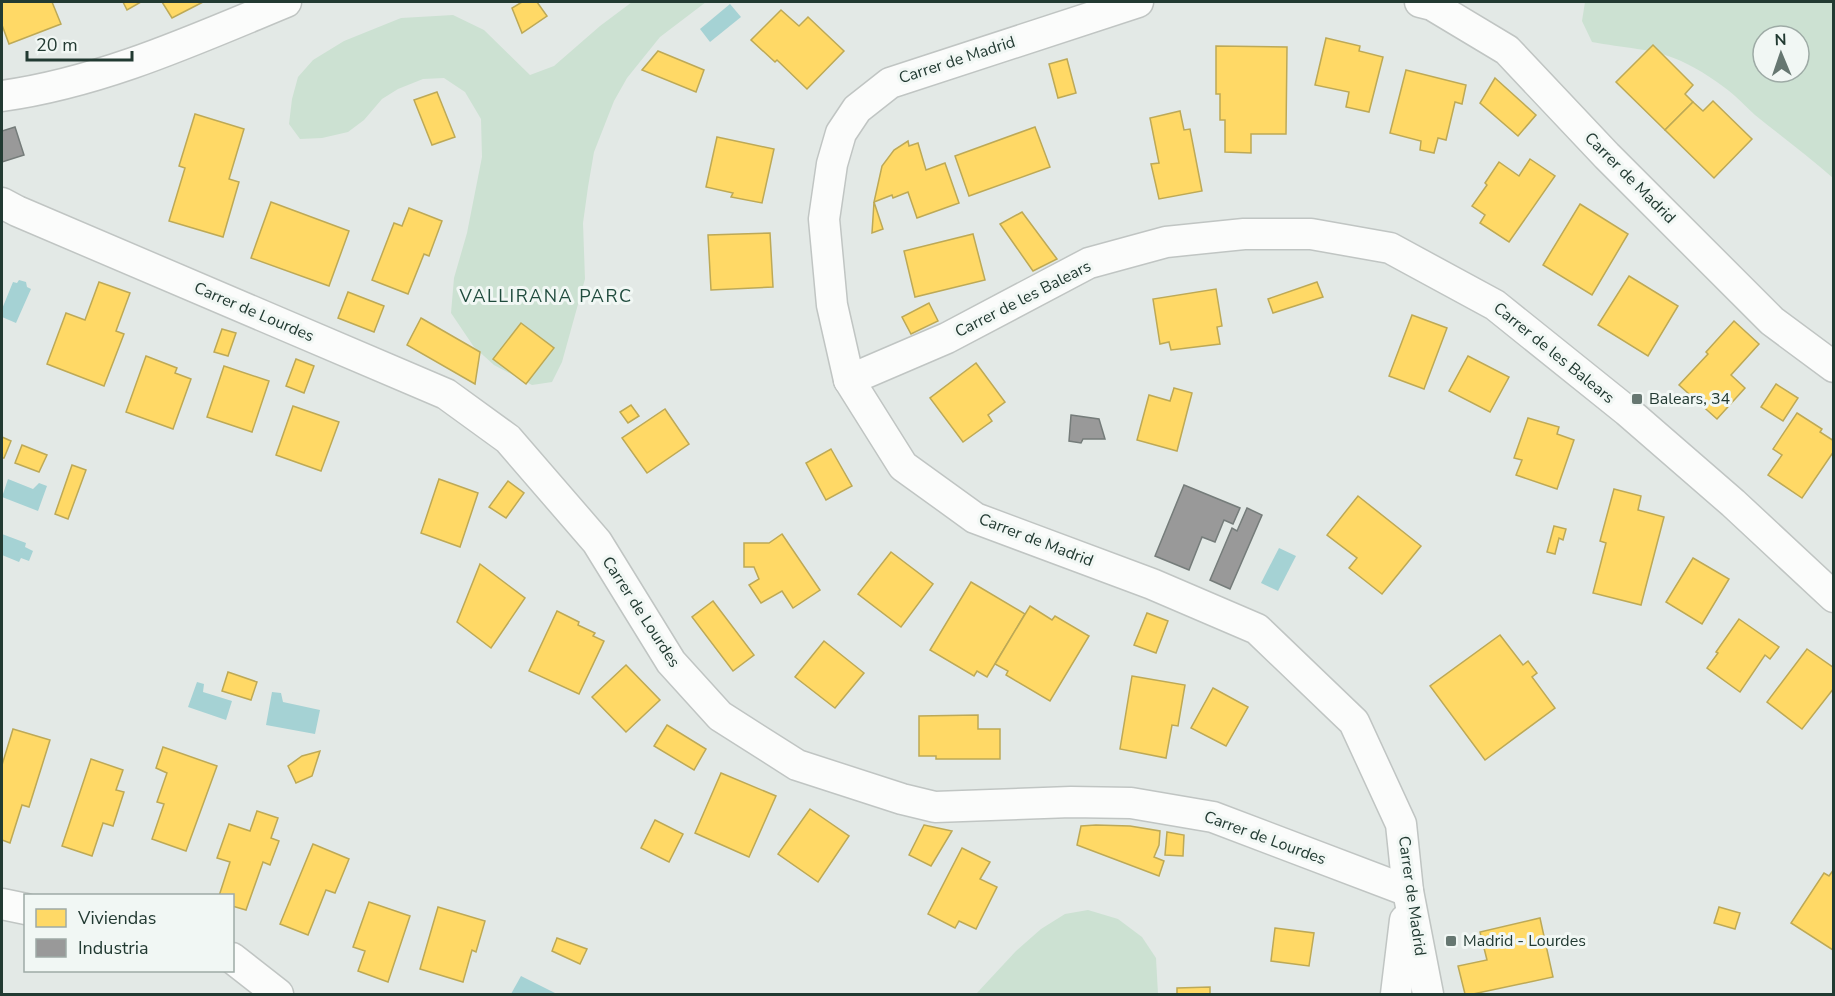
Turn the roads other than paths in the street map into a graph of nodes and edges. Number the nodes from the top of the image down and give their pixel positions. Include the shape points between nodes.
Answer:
1 (286, 2) edge
2 (1138, 2) edge
3 (1420, 2) edge
4 (2, 96) edge
5 (2, 203) edge
6 (1833, 367) edge
7 (849, 380) junction
8 (1833, 597) edge
9 (1408, 891) junction
10 (2, 904) edge
11 (24, 909) edge
12 (234, 960) edge
13 (278, 994) edge
14 (1396, 994) edge
15 (1428, 994) edge

1 - 4 street via 110,72
2 - 7 street, Carrer de Madrid via 890,82 857,109 841,132 824,219 832,305
3 - 6 street, Carrer de Madrid via 1432,5 1507,50 1772,321
5 - 9 street, Carrer de Lourdes via 446,394 508,438 597,543 671,662 720,716 797,765 935,807 1131,802 1213,817
7 - 8 street, Carrer de les Balears via 947,338 1089,263 1166,242 1244,234 1311,234 1390,248 1495,305 1733,503
7 - 9 street, Carrer de Madrid via 903,466 975,518 1152,584 1257,629 1354,722 1401,824
9 - 14 street
9 - 15 street, Carrer de Madrid
10 - 11 street
12 - 13 street

